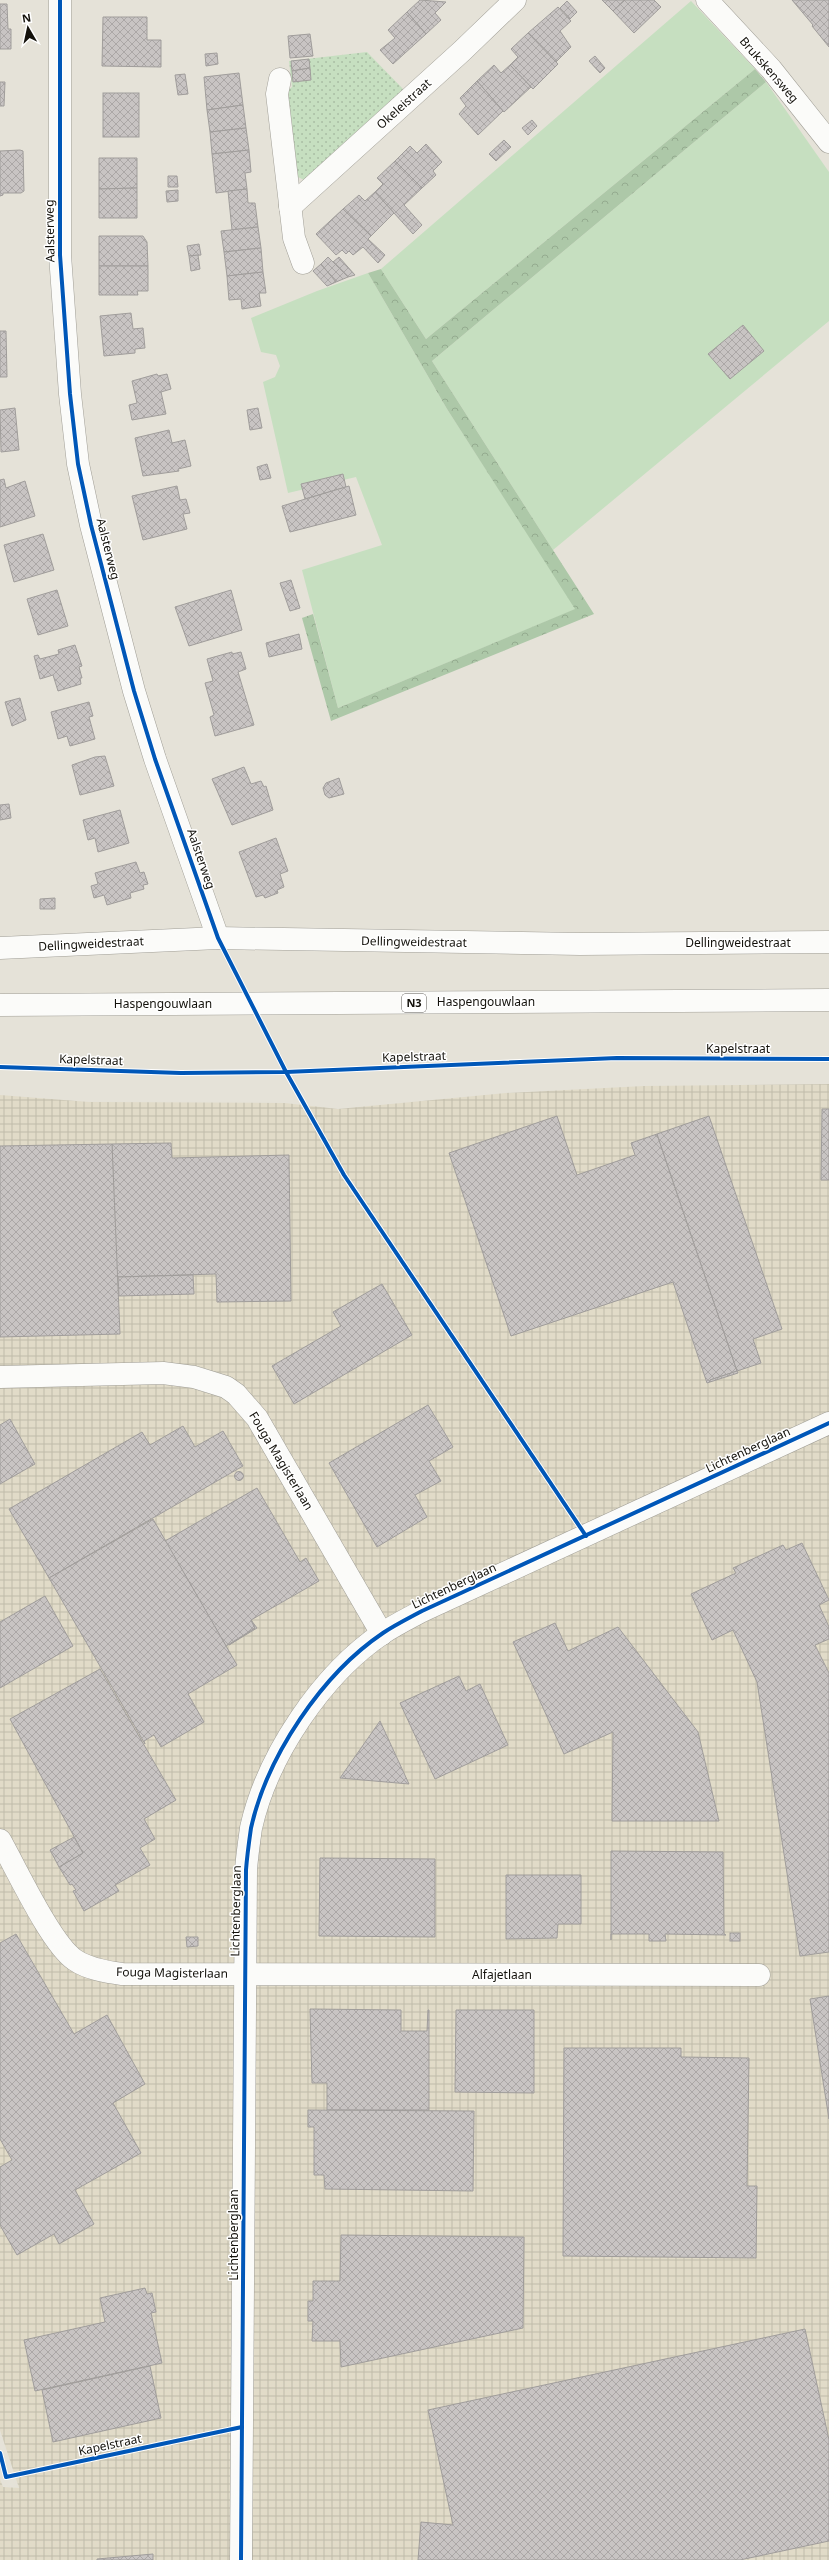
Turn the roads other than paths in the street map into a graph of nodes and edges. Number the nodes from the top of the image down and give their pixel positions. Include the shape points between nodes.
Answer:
1 (60, 0) edge
2 (515, 0) edge
3 (707, 0) edge
4 (280, 78) dead end
5 (829, 142) edge
6 (290, 207) junction
7 (303, 263) dead end
8 (218, 938) junction
9 (829, 942) edge
10 (0, 948) edge
11 (829, 1000) edge
12 (0, 1005) edge
13 (0, 1377) edge
14 (829, 1423) edge
15 (382, 1634) junction
16 (0, 1840) edge
17 (245, 1975) junction
18 (759, 1975) dead end
19 (241, 2560) edge

1 - 8 street, Aalsterweg via 60,255 78,464 134,691 155,759
2 - 6 street, Okeleistraat
3 - 5 street, Brukskensweg via 771,70
4 - 6 street via 278,94
6 - 7 street via 294,238
8 - 9 street, Dellingweidestraat via 565,944
8 - 10 street, Dellingweidestraat
11 - 12 street, Haspengouwlaan / N3
13 - 15 street, Fouga Magisterlaan via 163,1373 215,1383 236,1394 257,1418
14 - 15 street, Lichtenberglaan via 422,1611
15 - 17 street, Lichtenberglaan via 342,1667 304,1712 283,1746 265,1787 252,1827 246,1870
16 - 17 street, Fouga Magisterlaan via 56,1938 75,1960 103,1971 122,1974
17 - 18 street, Alfajetlaan
17 - 19 street, Lichtenberglaan

